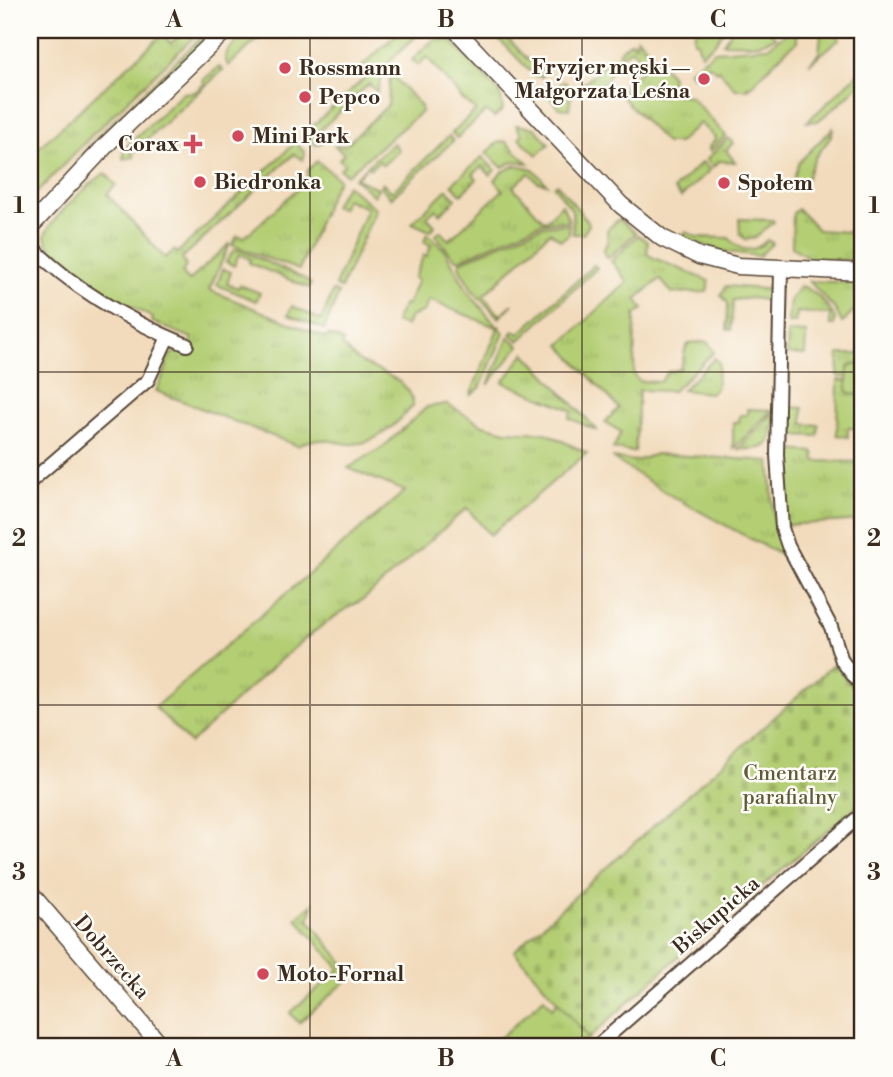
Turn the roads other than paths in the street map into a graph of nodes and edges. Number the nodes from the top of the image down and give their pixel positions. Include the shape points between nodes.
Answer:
1 (226, 30) edge
2 (456, 30) edge
3 (30, 227) edge
4 (30, 245) edge
5 (781, 269) junction
6 (863, 272) edge
7 (168, 337) junction
8 (187, 345) dead end
9 (30, 482) edge
10 (863, 688) edge
11 (863, 813) edge
12 (30, 893) edge
13 (162, 1047) edge
14 (596, 1047) edge

1 - 3 street via 109,142
2 - 5 street via 647,228 717,262
4 - 7 street via 97,299
5 - 6 street
5 - 10 street via 777,455 782,528 831,627 842,660
7 - 8 street
7 - 9 street via 148,380
11 - 14 street, Biskupicka
12 - 13 street, Dobrzecka

